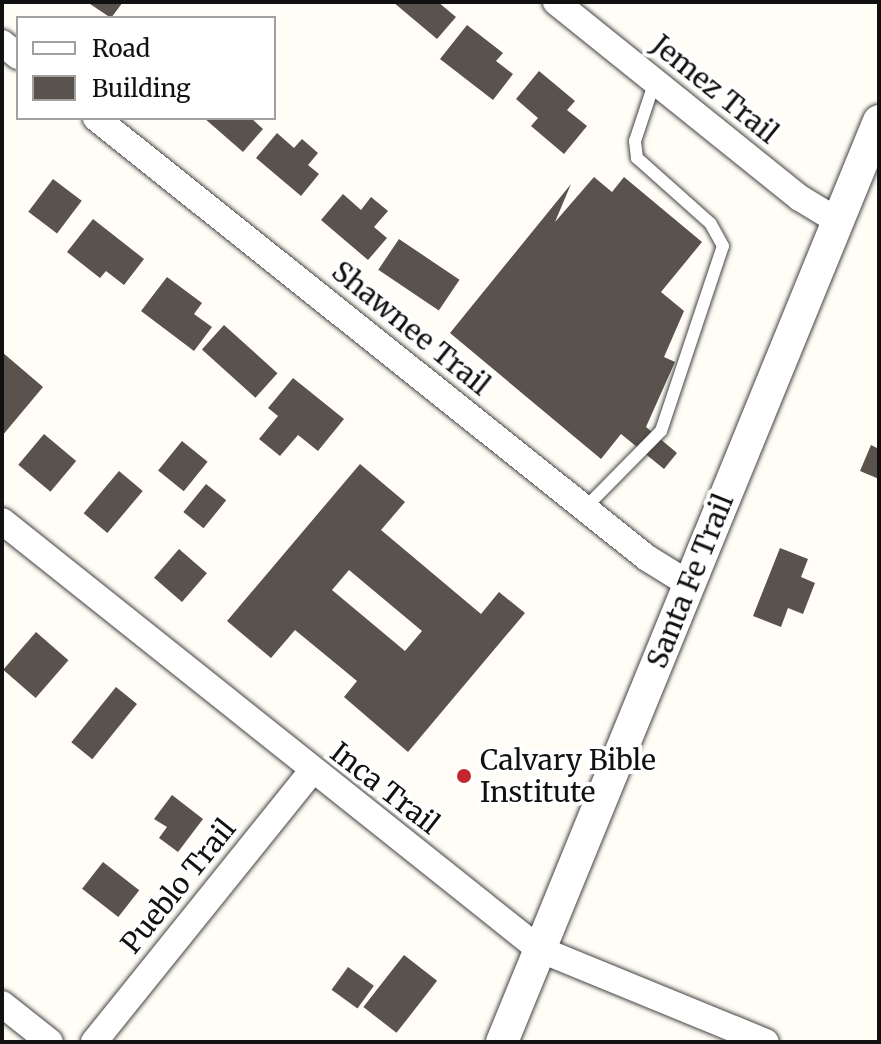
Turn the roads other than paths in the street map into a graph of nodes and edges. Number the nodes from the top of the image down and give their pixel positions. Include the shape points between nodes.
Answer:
1 (556, 2) edge
2 (655, 81) junction
3 (99, 120) edge
4 (879, 121) edge
5 (838, 221) junction
6 (585, 508) junction
7 (2, 521) edge
8 (689, 584) junction
9 (312, 771) junction
10 (539, 949) junction
11 (2, 1004) edge
12 (755, 1040) edge
13 (50, 1042) edge
14 (94, 1042) edge
15 (502, 1042) edge

1 - 2 street, Jemez Trail
2 - 5 street, Jemez Trail via 800,198
2 - 6 lane via 635,141 637,158 710,223 723,246 661,431
3 - 6 street, Shawnee Trail
4 - 5 street, Santa Fe Trail
5 - 8 street, Santa Fe Trail
6 - 8 street, Shawnee Trail
7 - 9 street, Inca Trail
8 - 10 street, Santa Fe Trail
9 - 10 street, Inca Trail
9 - 14 street, Pueblo Trail
10 - 12 street, Inca Trail
10 - 15 street, Santa Fe Trail
11 - 13 street

